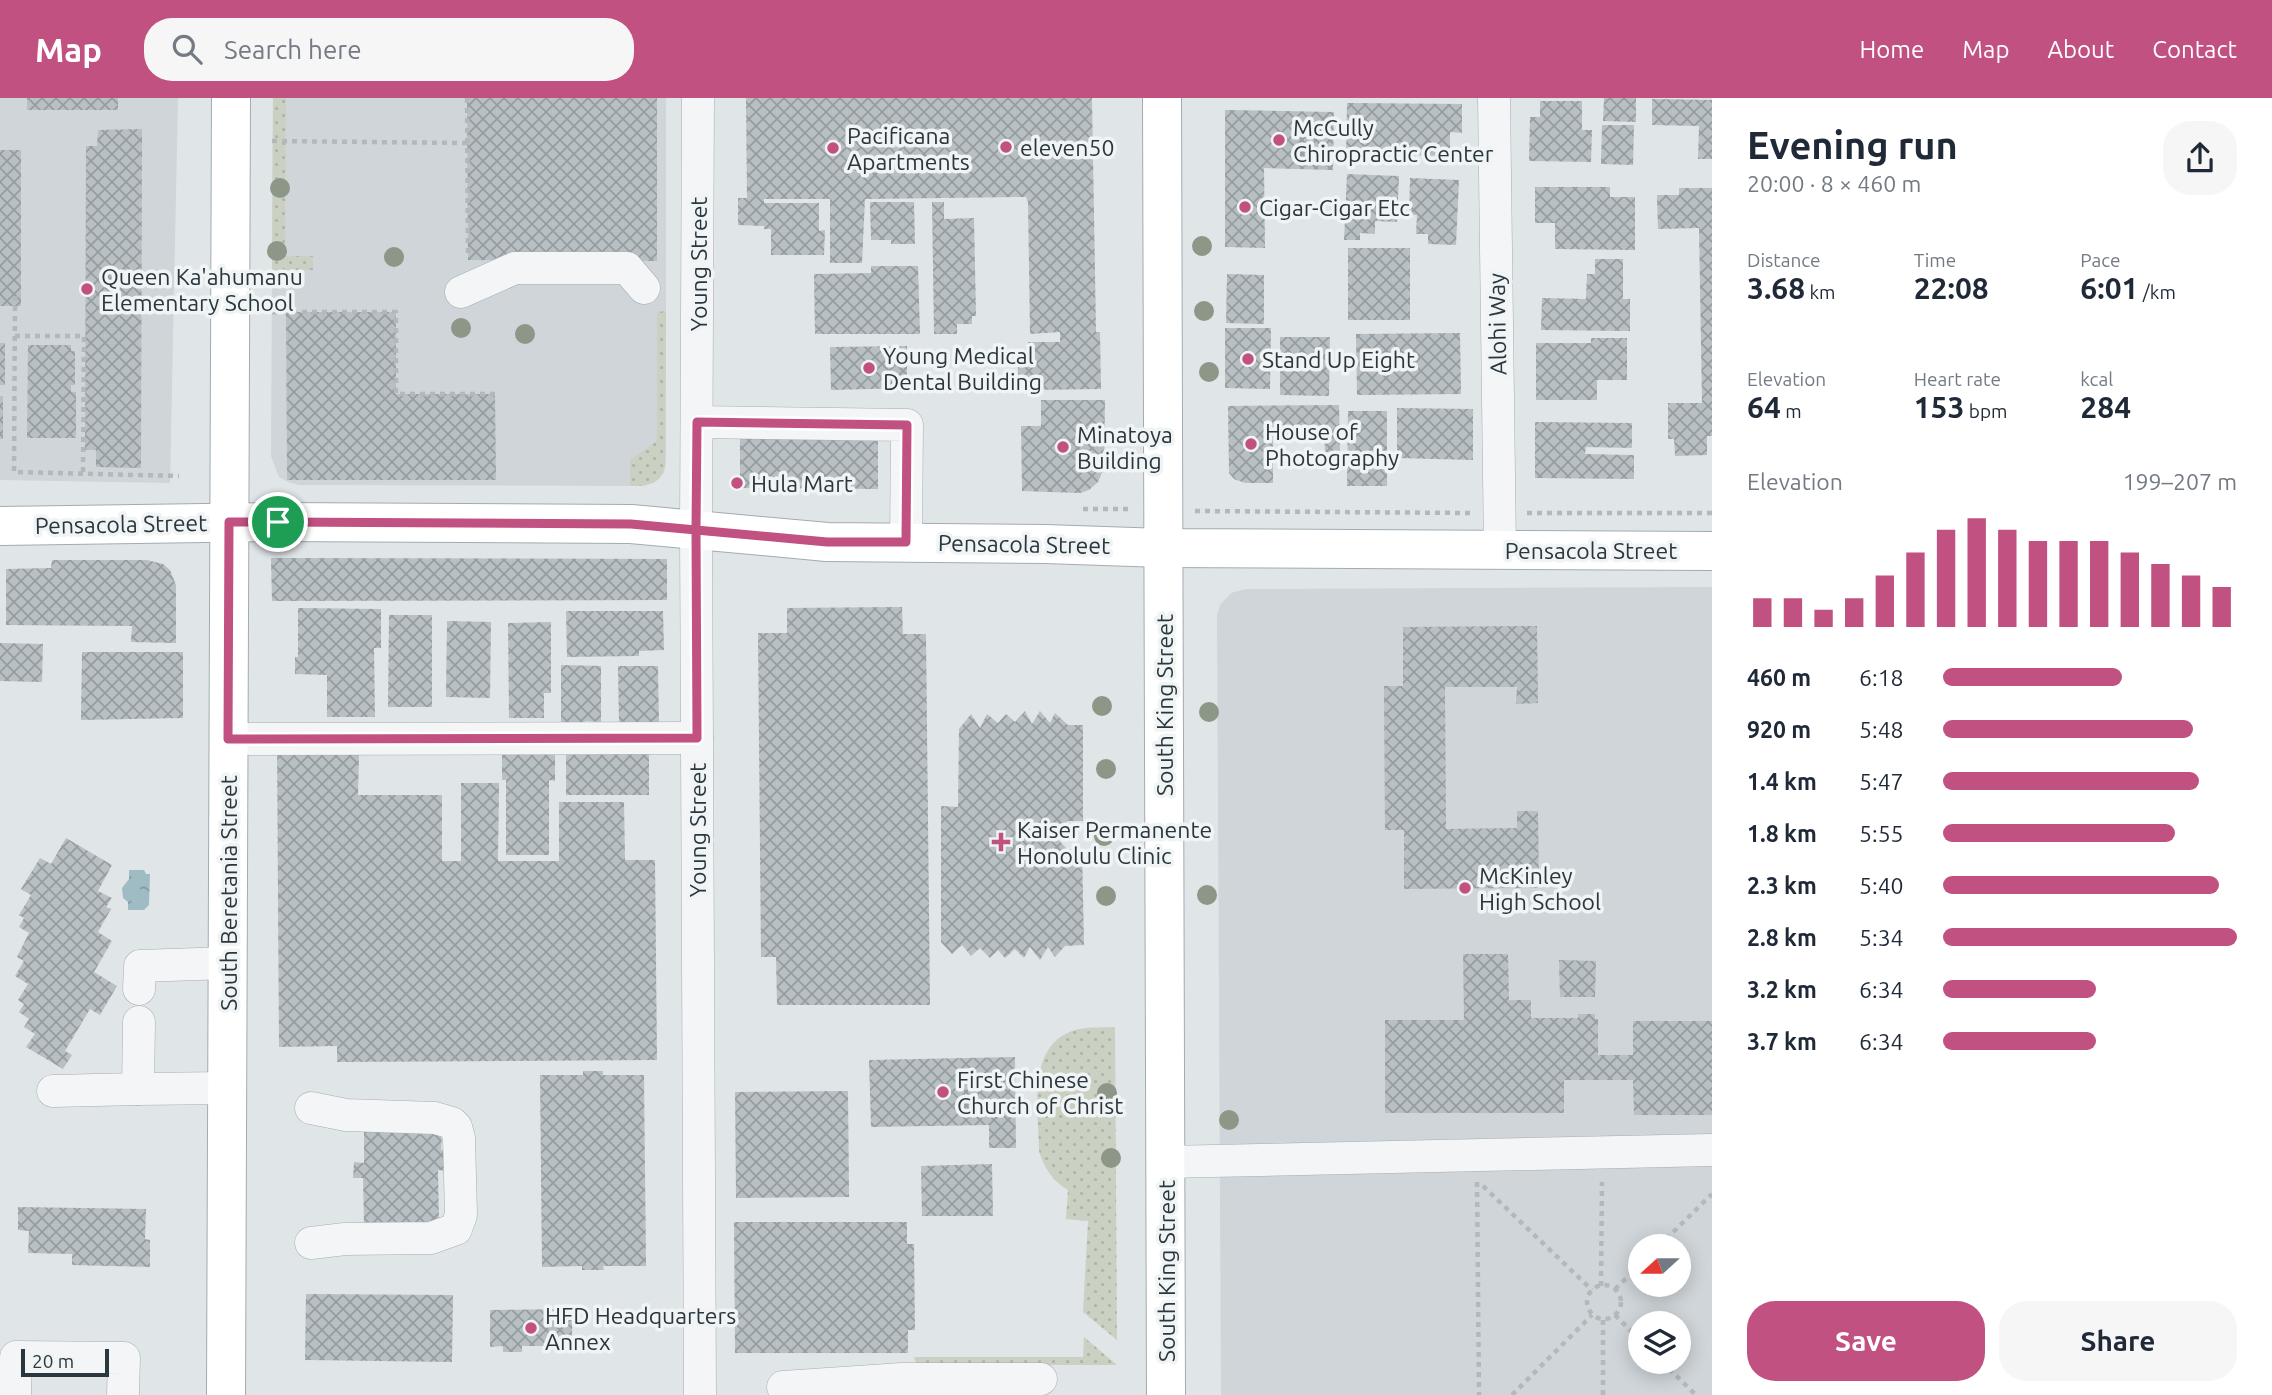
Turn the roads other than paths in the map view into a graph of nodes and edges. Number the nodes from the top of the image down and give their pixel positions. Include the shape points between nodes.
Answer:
1 (231, 98) edge
2 (698, 98) edge
3 (1162, 98) edge
4 (1494, 98) edge
5 (644, 288) dead end
6 (461, 292) dead end
7 (697, 422) junction
8 (229, 522) junction
9 (0, 526) edge
10 (696, 530) junction
11 (906, 542) junction
12 (1163, 548) junction
13 (1500, 550) junction
14 (1712, 551) edge
15 (697, 738) junction
16 (228, 739) junction
17 (228, 963) junction
18 (139, 989) dead end
19 (139, 1022) dead end
20 (227, 1088) junction
21 (138, 1089) junction
22 (53, 1091) dead end
23 (311, 1108) dead end
24 (1712, 1150) edge
25 (1165, 1162) junction
26 (311, 1243) dead end
27 (1041, 1379) dead end
28 (783, 1387) dead end
29 (15, 1395) edge
30 (123, 1395) edge
31 (226, 1395) edge
32 (700, 1395) edge
33 (1166, 1395) edge

1 - 8 main road, South Beretania Street
2 - 7 street, Young Street
3 - 12 main road, South King Street
4 - 13 street, Alohi Way
5 - 6 street via 627,268 515,268
7 - 10 street, Young Street
7 - 11 street via 907,425
8 - 9 main road, Pensacola Street
8 - 10 main road, Pensacola Street via 631,524
8 - 16 main road, South Beretania Street
10 - 11 main road, Pensacola Street via 827,542
10 - 15 street, Young Street
11 - 12 main road, Pensacola Street
12 - 13 main road, Pensacola Street
12 - 25 main road, South King Street
13 - 14 main road, Pensacola Street
15 - 16 street
15 - 32 street, Young Street
16 - 17 main road, South Beretania Street
17 - 18 street via 140,967
17 - 20 main road, South Beretania Street
19 - 21 street
20 - 21 street
20 - 31 main road, South Beretania Street
21 - 22 street
23 - 26 street via 452,1123 459,1138 461,1215 456,1229 437,1237
24 - 25 street
25 - 33 main road, South King Street
27 - 28 street via 902,1379
29 - 30 street via 16,1357 124,1358

